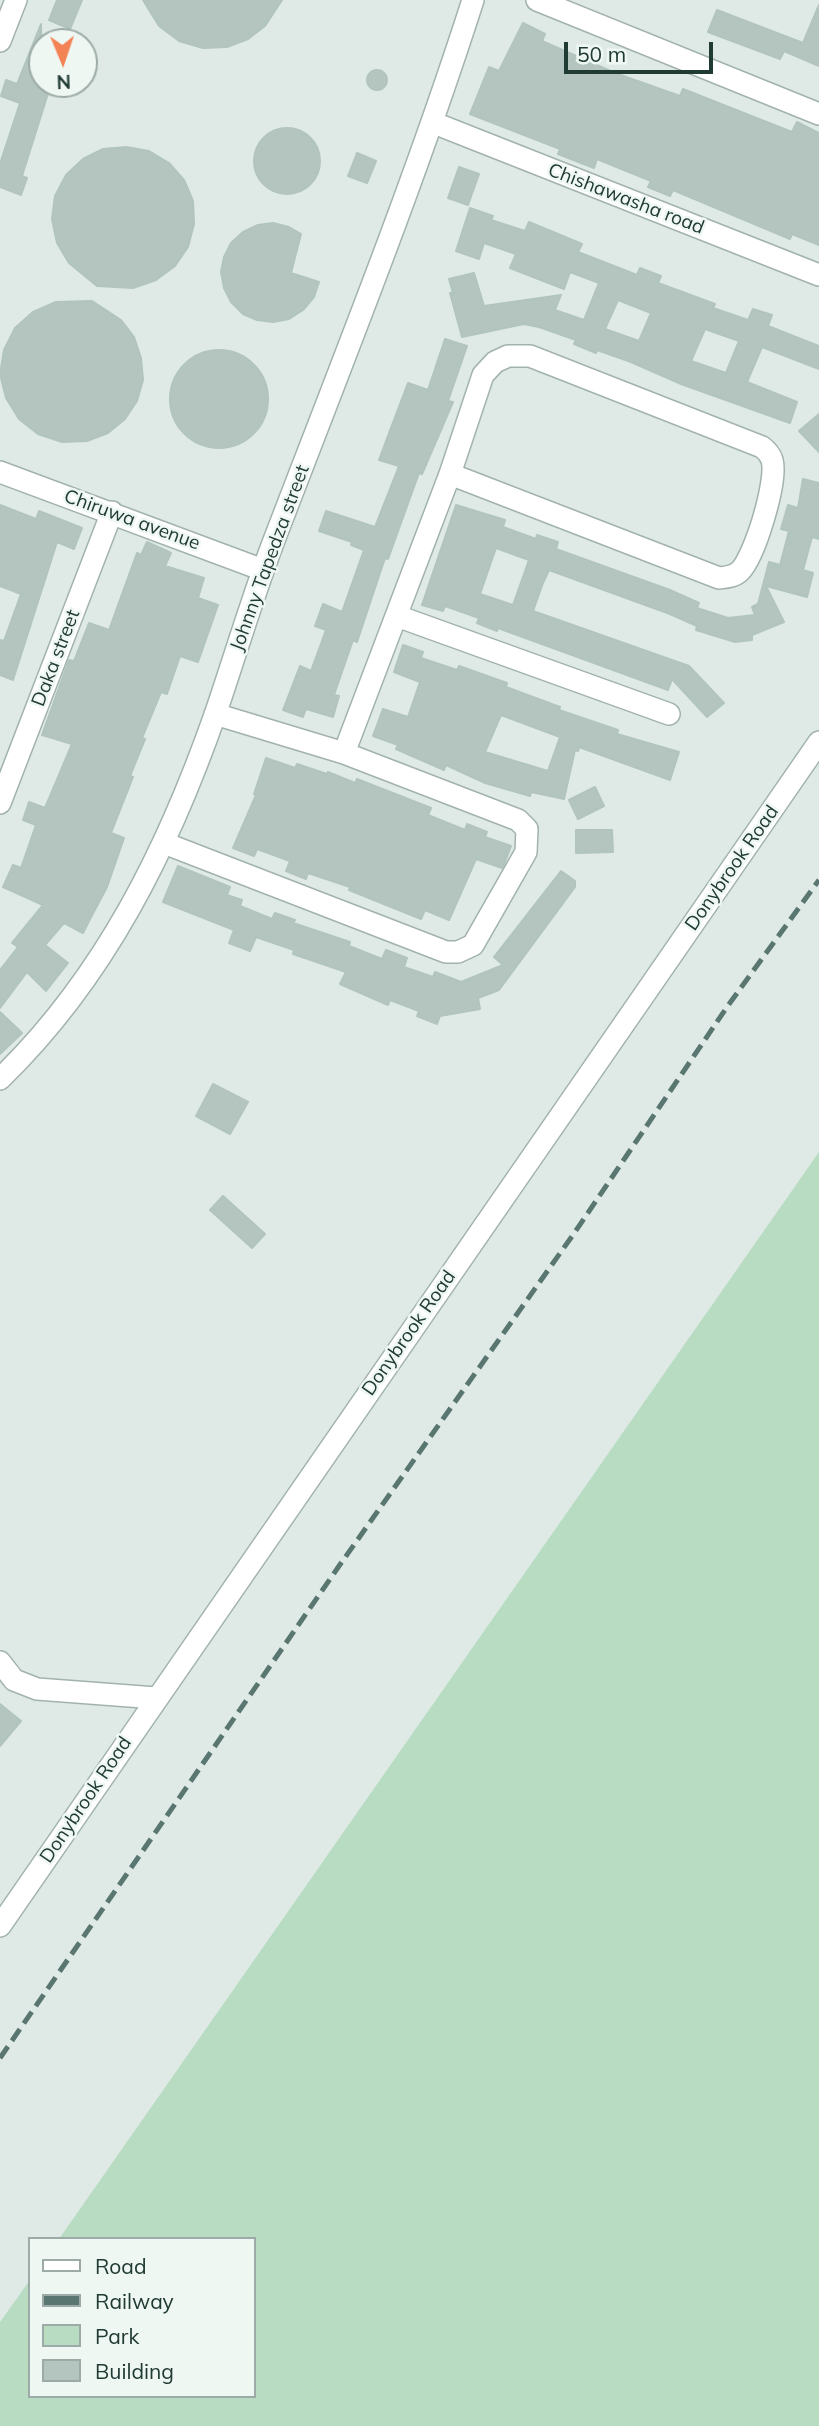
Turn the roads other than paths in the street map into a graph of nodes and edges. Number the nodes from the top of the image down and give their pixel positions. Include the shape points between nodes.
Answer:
1 (16, 0) edge
2 (473, 0) edge
3 (537, 0) edge
4 (0, 41) edge
5 (819, 114) edge
6 (433, 123) junction
7 (819, 275) edge
8 (0, 472) edge
9 (450, 474) junction
10 (112, 512) junction
11 (263, 570) junction
12 (397, 616) junction
13 (215, 714) junction
14 (669, 714) dead end
15 (819, 742) edge
16 (344, 753) junction
17 (0, 803) edge
18 (164, 843) junction
19 (0, 1079) edge
20 (0, 1662) edge
21 (156, 1698) junction
22 (0, 1926) edge

1 - 4 street
2 - 6 street, Johnny Tapedza street
3 - 5 street
6 - 7 street, Chishawasha road
6 - 11 street, Johnny Tapedza street
8 - 10 street, Chiruwa avenue
9 - 9 street via 483,375 508,356 530,356 762,447 773,461 763,519 743,567 729,578
9 - 12 street
10 - 11 street, Chiruwa avenue
10 - 17 street, Daka street
11 - 13 street, Johnny Tapedza street
12 - 14 street
12 - 16 street
13 - 16 street
13 - 18 street, Johnny Tapedza street
15 - 21 street, Donybrook Road
16 - 18 street via 518,820 527,829 526,852 473,945 446,952
18 - 19 street, Johnny Tapedza street via 128,916 87,979 31,1049
20 - 21 street via 15,1680 37,1689
21 - 22 street, Donybrook Road

